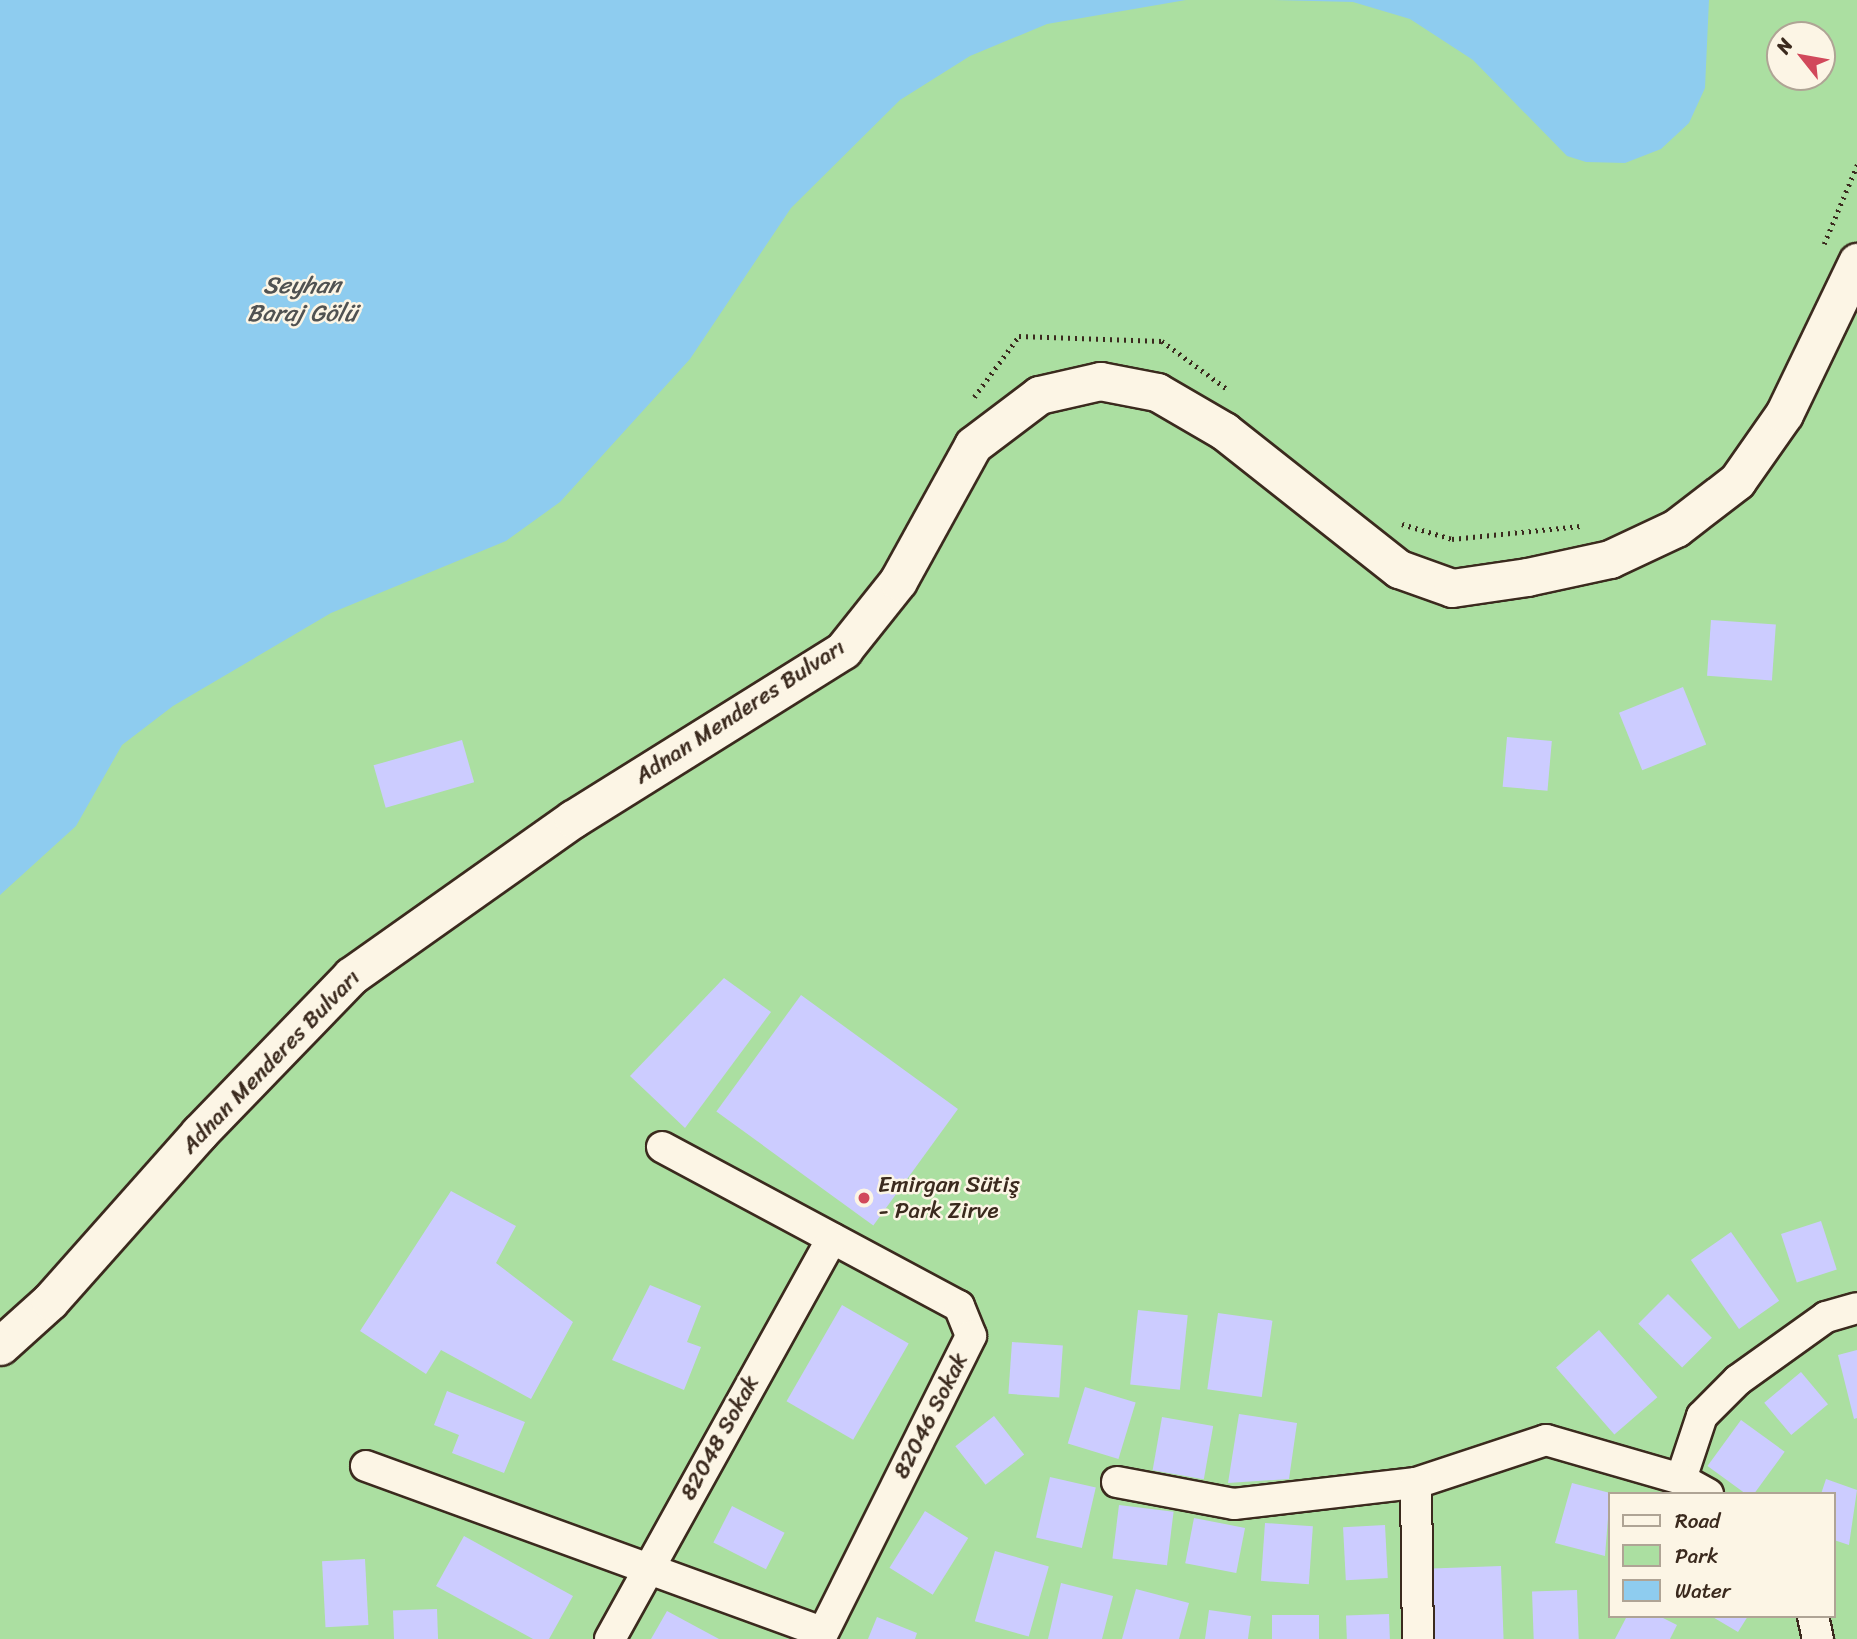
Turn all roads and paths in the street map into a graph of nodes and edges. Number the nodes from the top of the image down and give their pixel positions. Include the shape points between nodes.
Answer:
1 (1857, 166) edge
2 (1820, 254) dead end
3 (1857, 262) edge
4 (1236, 397) dead end
5 (965, 409) dead end
6 (1391, 518) dead end
7 (1596, 522) dead end
8 (662, 1147) dead end
9 (832, 1238) junction
10 (1857, 1308) edge
11 (0, 1346) edge
12 (366, 1466) dead end
13 (1681, 1479) junction
14 (1117, 1482) dead end
15 (1416, 1483) junction
16 (1704, 1492) edge
17 (646, 1569) junction
18 (1813, 1618) edge
19 (822, 1635) edge
20 (610, 1639) edge
21 (1418, 1639) edge
22 (1818, 1639) edge

1 - 2 path
3 - 11 street, Adnan Menderes Bulvarı via 1784,414 1737,481 1676,528 1610,559 1527,577 1452,588 1399,569 1224,431 1157,392 1100,381 1039,395 973,446 898,581 843,650 573,819 351,976 199,1133 50,1301
4 - 5 path via 1162,341 1019,336
6 - 7 path via 1452,539
8 - 9 street, 82046 Sokak
9 - 17 street, 82048 Sokak
9 - 19 street, 82046 Sokak via 959,1306 971,1336
10 - 13 street via 1826,1317 1738,1380 1702,1416
12 - 17 street
13 - 15 street via 1546,1440
13 - 16 street
14 - 15 street via 1234,1504
15 - 21 street
17 - 19 street
17 - 20 street, 82048 Sokak
18 - 22 street

